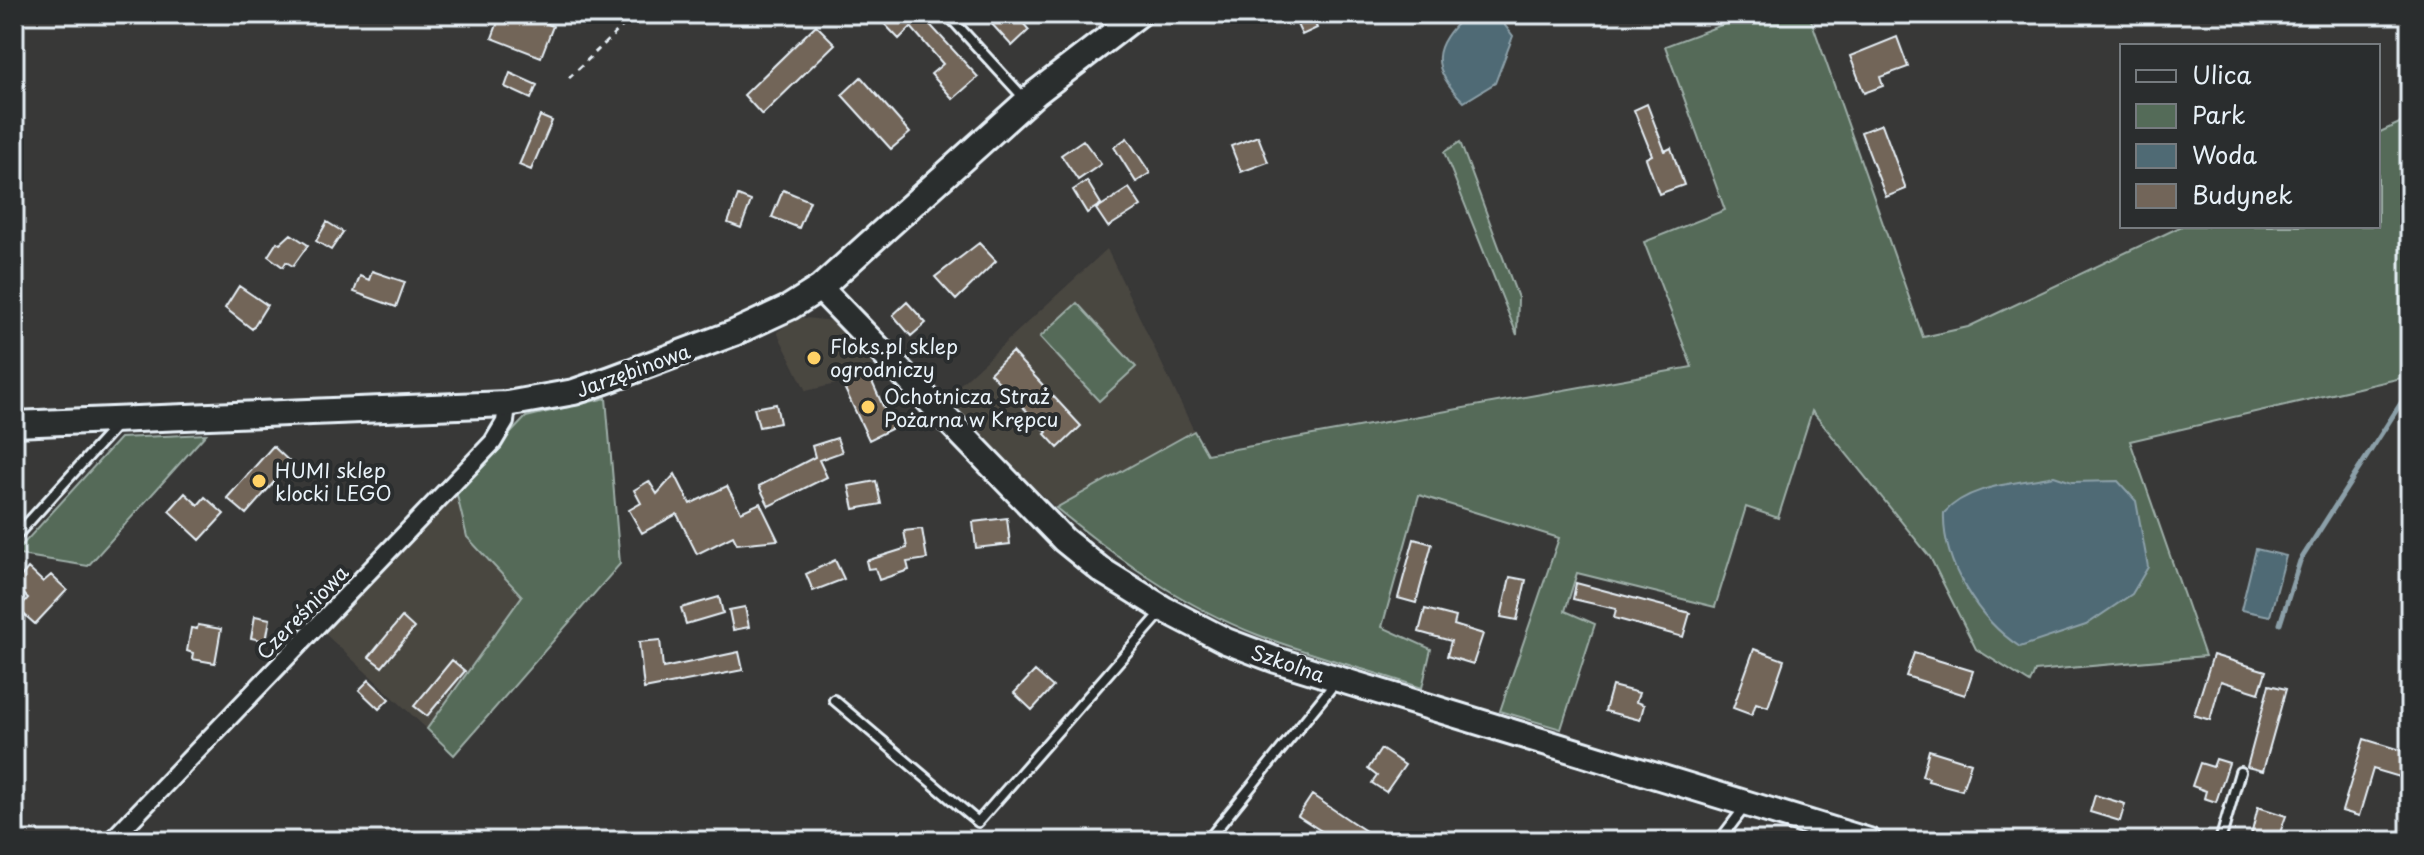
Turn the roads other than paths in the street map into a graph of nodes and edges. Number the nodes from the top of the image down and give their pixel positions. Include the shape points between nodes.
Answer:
1 (947, 14) edge
2 (1139, 14) edge
3 (1027, 102) junction
4 (820, 288) junction
5 (507, 404) junction
6 (122, 419) junction
7 (14, 424) edge
8 (14, 538) edge
9 (1164, 609) junction
10 (1338, 680) junction
11 (834, 700) dead end
12 (2240, 772) dead end
13 (1747, 804) junction
14 (111, 841) edge
15 (1207, 841) edge
16 (1719, 841) edge
17 (1869, 841) edge
18 (2220, 841) edge

1 - 3 lane
2 - 3 street, Jarzębinowa
3 - 4 street, Jarzębinowa
4 - 5 street, Jarzębinowa via 734,333 611,379
4 - 9 street, Szkolna via 1044,522 1101,570
5 - 6 street, Jarzębinowa
5 - 14 street, Czereśniowa via 505,422 493,442
6 - 7 street, Jarzębinowa
6 - 8 lane
9 - 10 street, Szkolna via 1226,641
9 - 11 lane via 978,822
10 - 13 street, Szkolna
10 - 15 lane
12 - 18 lane
13 - 16 lane
13 - 17 street, Szkolna

